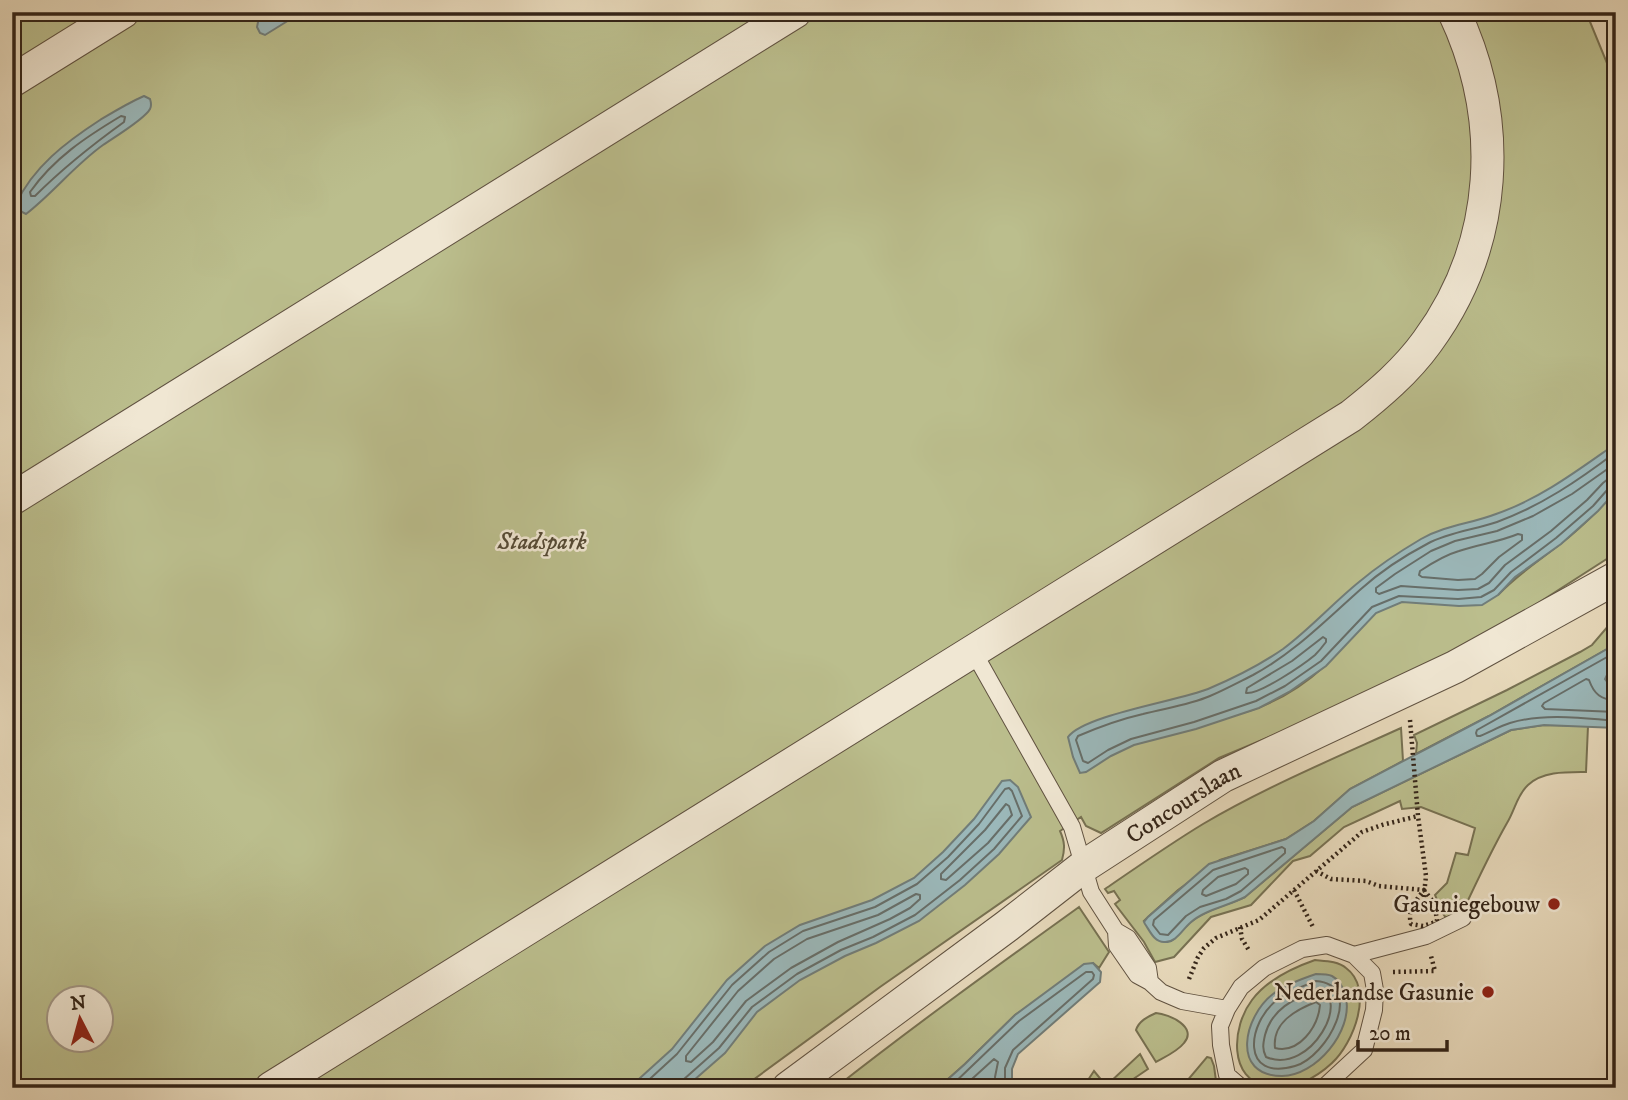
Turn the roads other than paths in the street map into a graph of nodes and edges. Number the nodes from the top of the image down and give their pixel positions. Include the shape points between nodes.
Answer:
1 (124, 12) edge
2 (795, 12) edge
3 (1454, 12) edge
4 (12, 81) edge
5 (12, 499) edge
6 (1614, 578) edge
7 (973, 651) junction
8 (1084, 866) junction
9 (1463, 918) dead end
10 (1354, 954) junction
11 (1227, 1009) junction
12 (1226, 1081) edge
13 (271, 1088) edge
14 (788, 1088) edge
15 (1242, 1088) edge
16 (1323, 1088) edge

1 - 4 street
2 - 5 street
3 - 7 street via 1484,104 1487,175 1483,211 1463,279 1427,341 1405,369 1351,416
6 - 8 street, Concourslaan via 1455,667 1223,776
7 - 8 lane via 1072,827
7 - 13 street
8 - 11 lane via 1091,892 1116,932 1128,938 1148,968 1150,982 1182,1001
8 - 14 street, Concourslaan
9 - 10 lane via 1426,936
10 - 11 lane via 1327,945 1302,949 1264,968 1241,988
10 - 16 lane via 1372,973 1374,1010 1364,1050
11 - 12 lane via 1220,1026
12 - 15 lane

